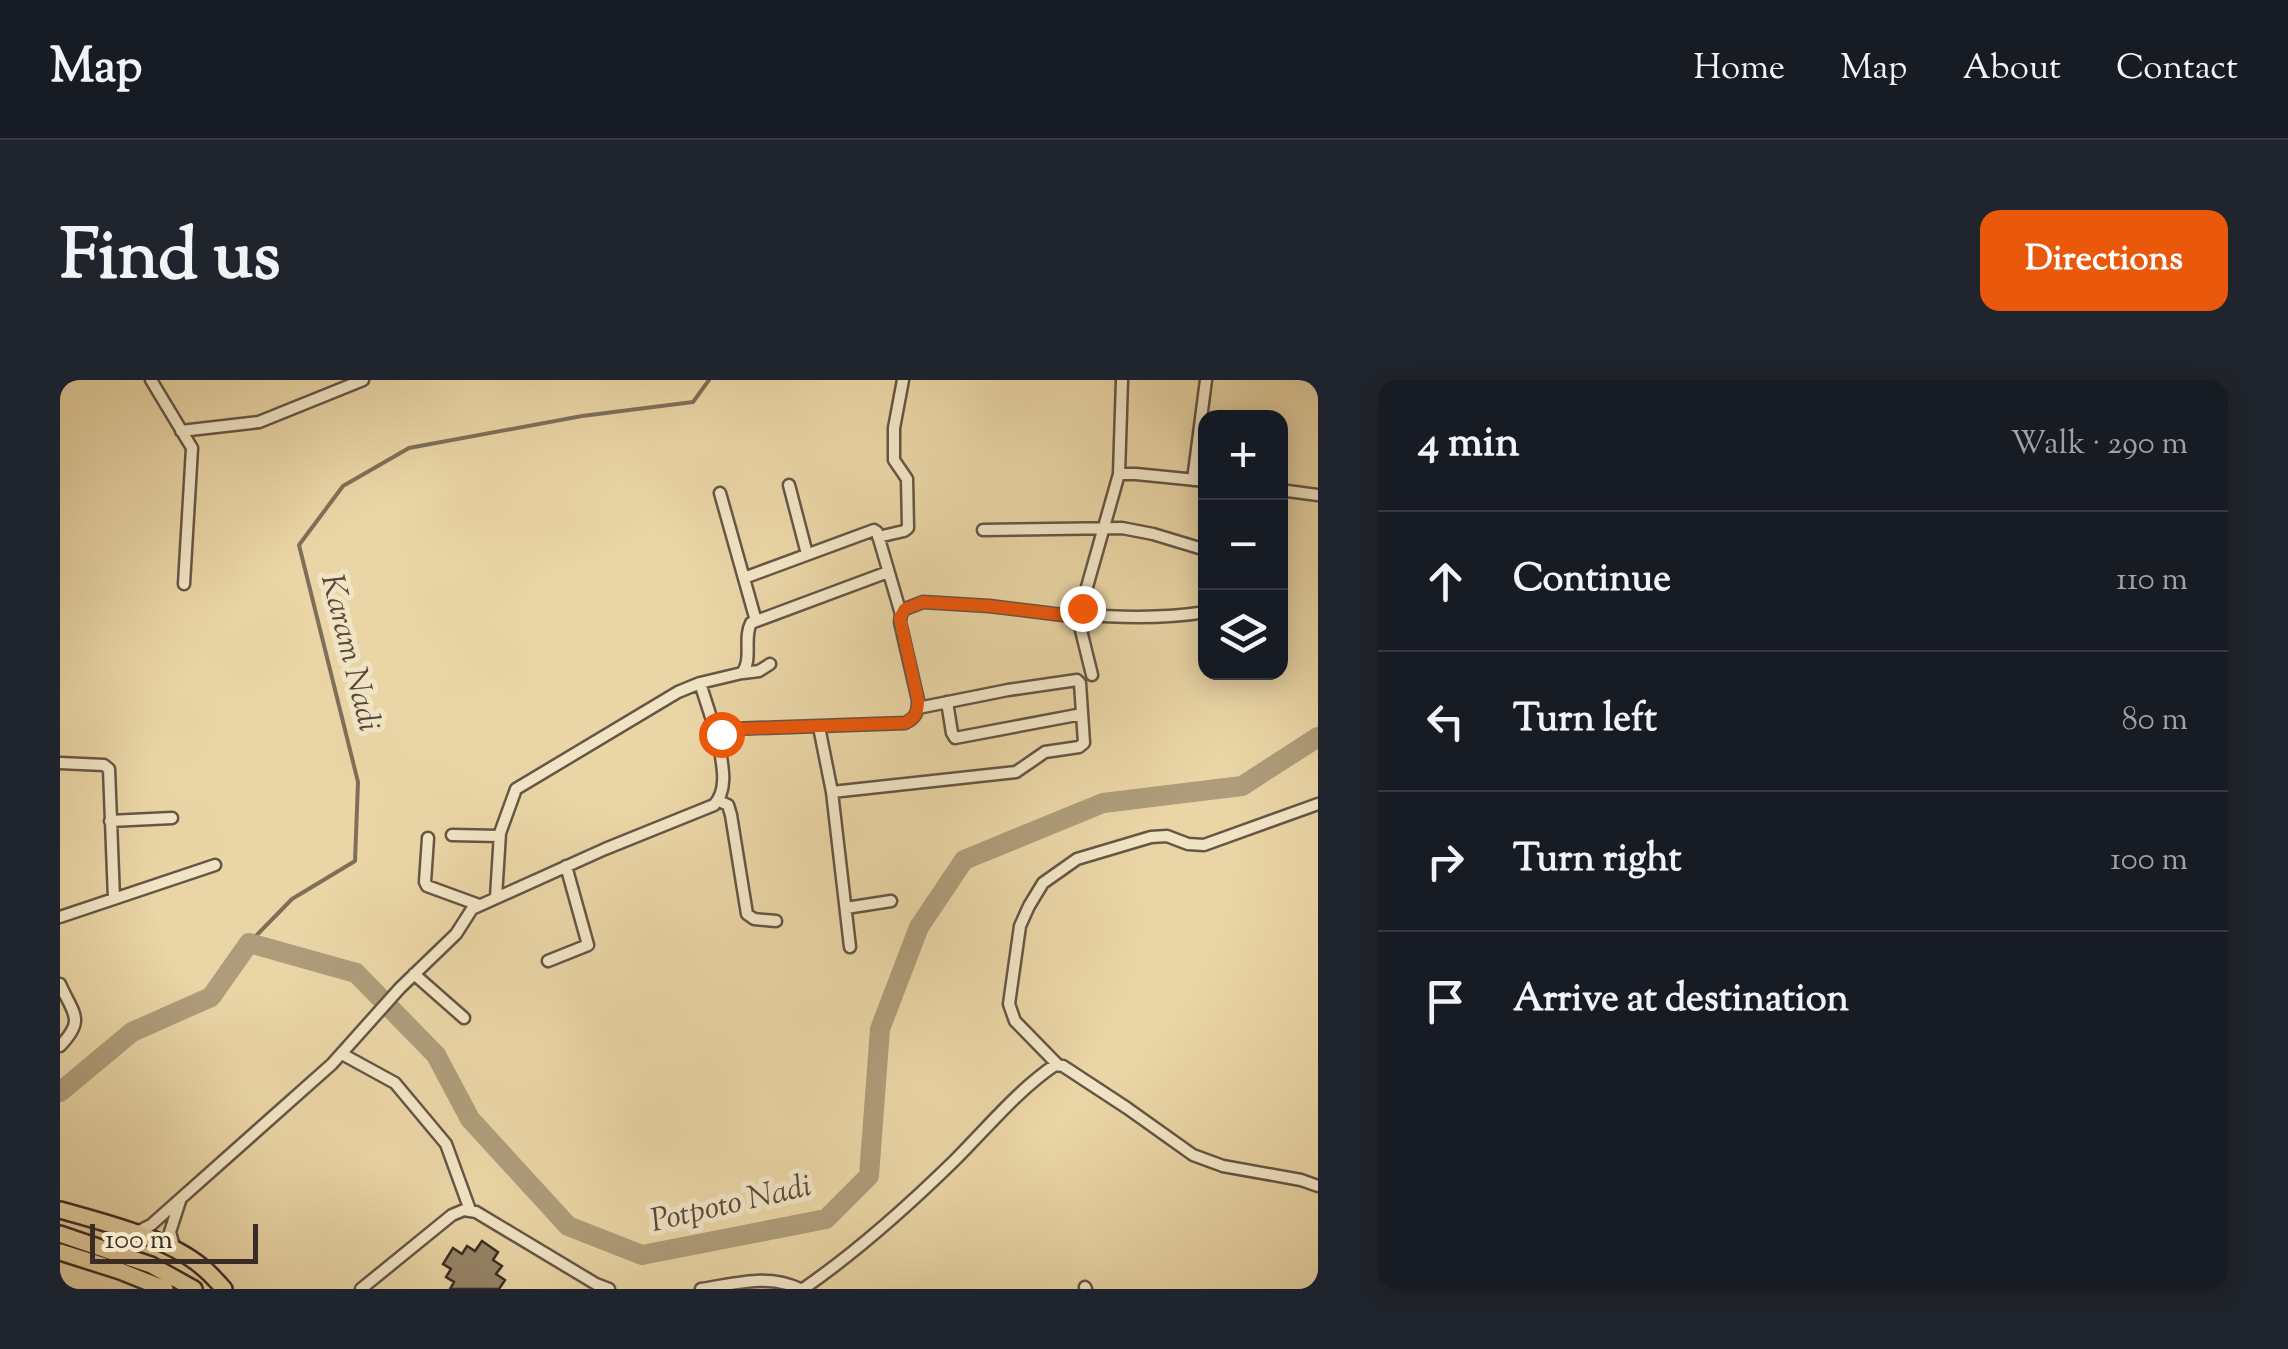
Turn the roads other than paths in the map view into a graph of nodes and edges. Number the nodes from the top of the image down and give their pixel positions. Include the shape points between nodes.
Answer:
1 (151, 380) edge
2 (363, 380) edge
3 (903, 380) edge
4 (1122, 380) edge
5 (1206, 380) edge
6 (1204, 410) edge
7 (180, 431) junction
8 (1119, 474) junction
9 (1198, 481) edge
10 (789, 484) dead end
11 (1288, 491) edge
12 (720, 493) dead end
13 (1318, 494) edge
14 (1103, 529) junction
15 (983, 530) dead end
16 (878, 537) junction
17 (1198, 548) edge
18 (807, 554) junction
19 (888, 572) junction
20 (744, 578) junction
21 (184, 584) dead end
22 (1198, 613) edge
23 (901, 614) junction
24 (1077, 614) junction
25 (756, 620) junction
26 (770, 664) dead end
27 (742, 673) junction
28 (1092, 675) dead end
29 (700, 683) junction
30 (947, 702) junction
31 (918, 708) junction
32 (1084, 711) junction
33 (819, 727) junction
34 (718, 739) junction
35 (60, 763) edge
36 (832, 792) junction
37 (719, 801) junction
38 (1318, 804) edge
39 (172, 818) dead end
40 (110, 821) junction
41 (452, 835) dead end
42 (499, 836) junction
43 (428, 838) dead end
44 (215, 865) dead end
45 (566, 866) junction
46 (496, 896) junction
47 (114, 899) junction
48 (891, 901) dead end
49 (479, 905) junction
50 (846, 908) junction
51 (60, 918) edge
52 (776, 921) dead end
53 (850, 947) dead end
54 (548, 961) dead end
55 (414, 974) junction
56 (60, 984) edge
57 (464, 1018) dead end
58 (60, 1046) edge
59 (342, 1054) junction
60 (1055, 1065) junction
61 (1318, 1186) edge
62 (181, 1200) junction
63 (60, 1210) edge
64 (470, 1210) junction
65 (125, 1229) junction
66 (60, 1234) edge
67 (175, 1250) junction
68 (60, 1252) edge
69 (123, 1263) junction
70 (165, 1289) edge
71 (194, 1289) edge
72 (224, 1289) edge
73 (361, 1289) edge
74 (609, 1289) edge
75 (700, 1289) edge
76 (802, 1289) edge

1 - 7 street
2 - 7 street via 254,423
3 - 16 street via 894,460 906,479 908,528
4 - 8 street
5 - 6 street
7 - 21 street via 192,452
8 - 9 street
8 - 14 street
10 - 18 street
11 - 13 street
12 - 20 street
14 - 15 street
14 - 17 street
14 - 24 street
16 - 18 street via 871,530
16 - 19 street
18 - 20 street
19 - 23 street
19 - 25 street
20 - 25 street
22 - 24 street
23 - 24 street via 923,602
23 - 31 street
24 - 28 street
25 - 27 street via 748,627
26 - 27 street
27 - 29 street
29 - 34 street
29 - 42 street via 520,786
30 - 31 street
30 - 32 street via 1075,680
30 - 32 street via 955,738
31 - 33 street via 905,723
32 - 36 street via 1084,746 1045,752 1016,772
33 - 34 street via 732,729
33 - 36 street
34 - 37 street
35 - 40 street via 107,766
36 - 50 street
37 - 45 street
37 - 52 street via 732,815 747,914
38 - 60 street via 1204,845 1150,837 1077,859 1046,880 1021,923 1009,1004
39 - 40 street
40 - 47 street
41 - 42 street
42 - 46 street
43 - 49 street via 427,886
44 - 47 street
45 - 46 street
45 - 54 street via 588,945
46 - 49 street
47 - 51 street
48 - 50 street
49 - 55 street
50 - 53 street
55 - 57 street
55 - 59 street
56 - 58 street via 76,1025
59 - 62 street
59 - 64 street via 394,1083 446,1144
60 - 61 street via 1193,1156
60 - 76 street via 874,1236
62 - 65 street via 151,1226
62 - 67 street via 170,1232
63 - 65 main road
64 - 73 street via 452,1215
64 - 74 street
65 - 67 main road
66 - 69 main road
67 - 72 main road
68 - 69 main road
69 - 70 main road
69 - 71 main road via 174,1276
75 - 76 street via 763,1279

